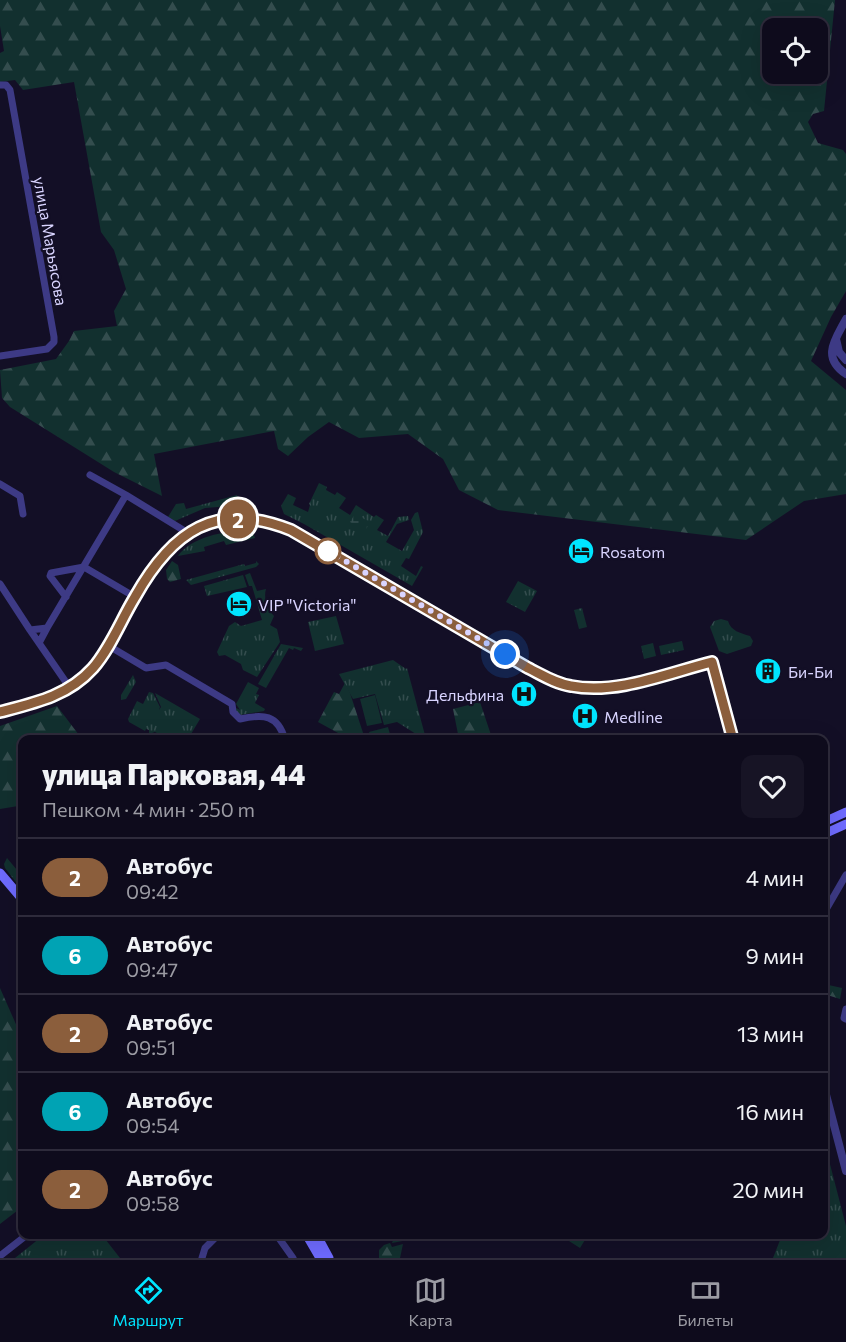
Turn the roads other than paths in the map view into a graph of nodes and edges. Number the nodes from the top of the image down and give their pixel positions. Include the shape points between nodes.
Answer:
1 (0, 85) edge
2 (846, 319) edge
3 (836, 339) junction
4 (0, 356) edge
5 (846, 360) edge
6 (846, 374) edge
7 (90, 475) dead end
8 (0, 484) edge
9 (126, 495) junction
10 (23, 514) dead end
11 (188, 533) junction
12 (84, 567) junction
13 (0, 584) edge
14 (66, 597) junction
15 (135, 597) junction
16 (47, 628) junction
17 (30, 630) junction
18 (39, 643) junction
19 (109, 646) junction
20 (69, 688) junction
21 (0, 712) edge
22 (283, 735) edge
23 (732, 735) edge
24 (846, 812) edge
25 (828, 820) edge
26 (846, 824) edge
27 (828, 832) edge
28 (0, 873) edge
29 (846, 875) edge
30 (18, 894) edge
31 (828, 906) edge
32 (846, 1009) edge
33 (846, 1018) edge
34 (828, 1102) edge
35 (846, 1171) edge
36 (22, 1239) edge
37 (214, 1239) edge
38 (280, 1239) edge
39 (309, 1239) edge
40 (319, 1239) edge
41 (0, 1256) edge
42 (201, 1258) edge
43 (293, 1258) edge
44 (320, 1258) edge
45 (329, 1258) edge

1 - 4 street, улица Марьясова via 10,90 54,337 47,348
2 - 3 street
3 - 5 street
3 - 6 street via 831,352 834,363
7 - 9 street
8 - 10 street via 20,496
9 - 11 street
9 - 12 street
11 - 15 street via 161,557
11 - 23 street via 226,519 270,522 291,530 532,670 570,686 608,687 712,662
12 - 14 street
12 - 14 street via 51,573
12 - 15 street
13 - 17 street
14 - 16 street
15 - 19 street
16 - 17 street
16 - 18 street
17 - 18 street
18 - 20 street
19 - 20 street via 94,667
19 - 22 street via 146,668 166,665 232,704 240,719 269,718 279,724
20 - 21 street via 50,699
24 - 25 main road
26 - 27 main road
28 - 30 main road
29 - 31 street
32 - 33 street
34 - 35 street
36 - 41 street
37 - 42 street via 204,1248
38 - 43 street
39 - 44 main road
40 - 45 main road

